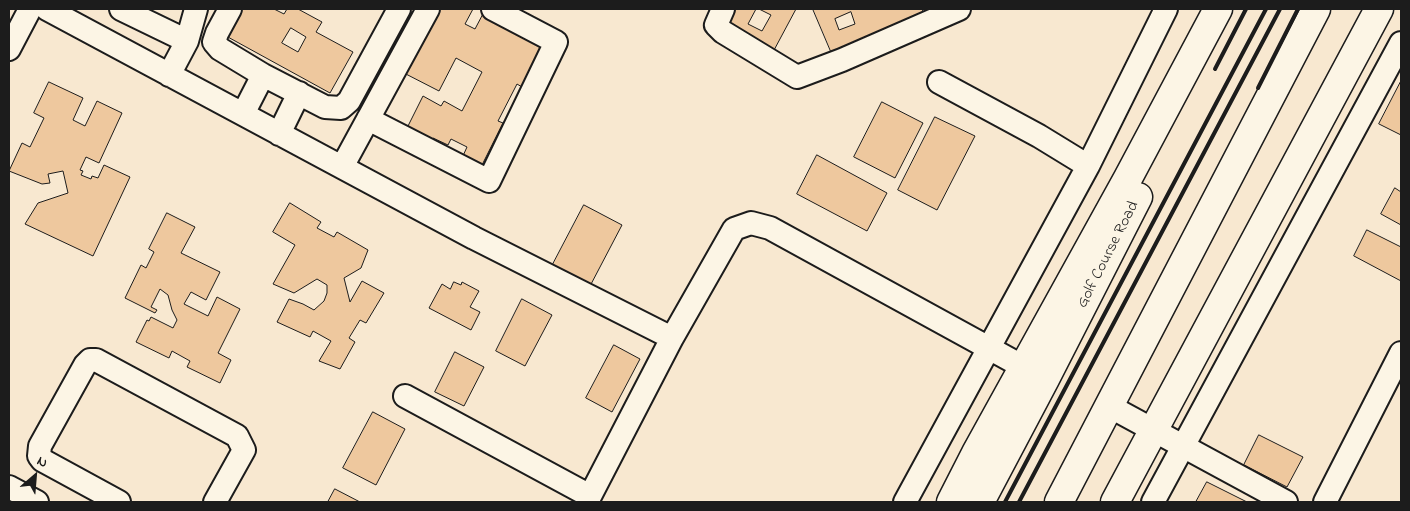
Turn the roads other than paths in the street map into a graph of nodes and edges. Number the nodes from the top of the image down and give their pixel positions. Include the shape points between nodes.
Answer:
1 (30, 9) edge
2 (47, 9) edge
3 (121, 9) edge
4 (196, 9) edge
5 (230, 9) edge
6 (399, 9) edge
7 (428, 9) edge
8 (493, 9) edge
9 (723, 9) edge
10 (959, 9) edge
11 (1166, 9) edge
12 (1218, 9) edge
13 (1238, 9) edge
14 (1316, 9) edge
15 (1379, 9) edge
16 (187, 42) junction
17 (1401, 43) edge
18 (9, 49) edge
19 (169, 75) junction
20 (262, 75) junction
21 (939, 82) dead end
22 (299, 93) junction
23 (242, 114) junction
24 (368, 119) junction
25 (279, 134) junction
26 (1088, 166) junction
27 (342, 167) junction
28 (672, 338) junction
29 (988, 348) junction
30 (1401, 353) edge
31 (1034, 373) junction
32 (406, 396) dead end
33 (1109, 406) junction
34 (1154, 430) junction
35 (1184, 446) junction
36 (9, 487) edge
37 (588, 499) edge
38 (1283, 501) edge
39 (37, 502) edge
40 (119, 502) edge
41 (215, 502) edge
42 (905, 502) edge
43 (951, 502) edge
44 (980, 502) edge
45 (1059, 502) edge
46 (1115, 502) edge
47 (1153, 502) edge
48 (1325, 502) edge

1 - 18 street
2 - 19 street
3 - 16 street
4 - 16 street
5 - 20 street via 214,42
6 - 22 street via 348,101 341,108 325,106
7 - 24 street
8 - 24 street via 556,42 490,181
9 - 10 street via 716,25 722,32 797,77
11 - 26 street
12 - 31 street via 1128,178
13 - 31 street, Golf Course Road via 1143,187
14 - 33 street
15 - 34 street
16 - 19 street
17 - 35 street
19 - 23 street
20 - 22 street
20 - 23 street
21 - 26 street
22 - 25 street
23 - 25 street
24 - 27 street
25 - 27 street
26 - 29 street
27 - 28 street
28 - 29 street via 734,229 751,223 770,228
28 - 37 street
29 - 31 street
29 - 42 street
30 - 48 street
31 - 43 street via 976,453
31 - 44 street, Golf Course Road
32 - 37 street
33 - 34 street
33 - 45 street
34 - 35 street
34 - 46 street
35 - 38 street
35 - 47 street
36 - 39 street
40 - 41 street via 39,456 40,446 90,360 96,360 236,436 244,450

